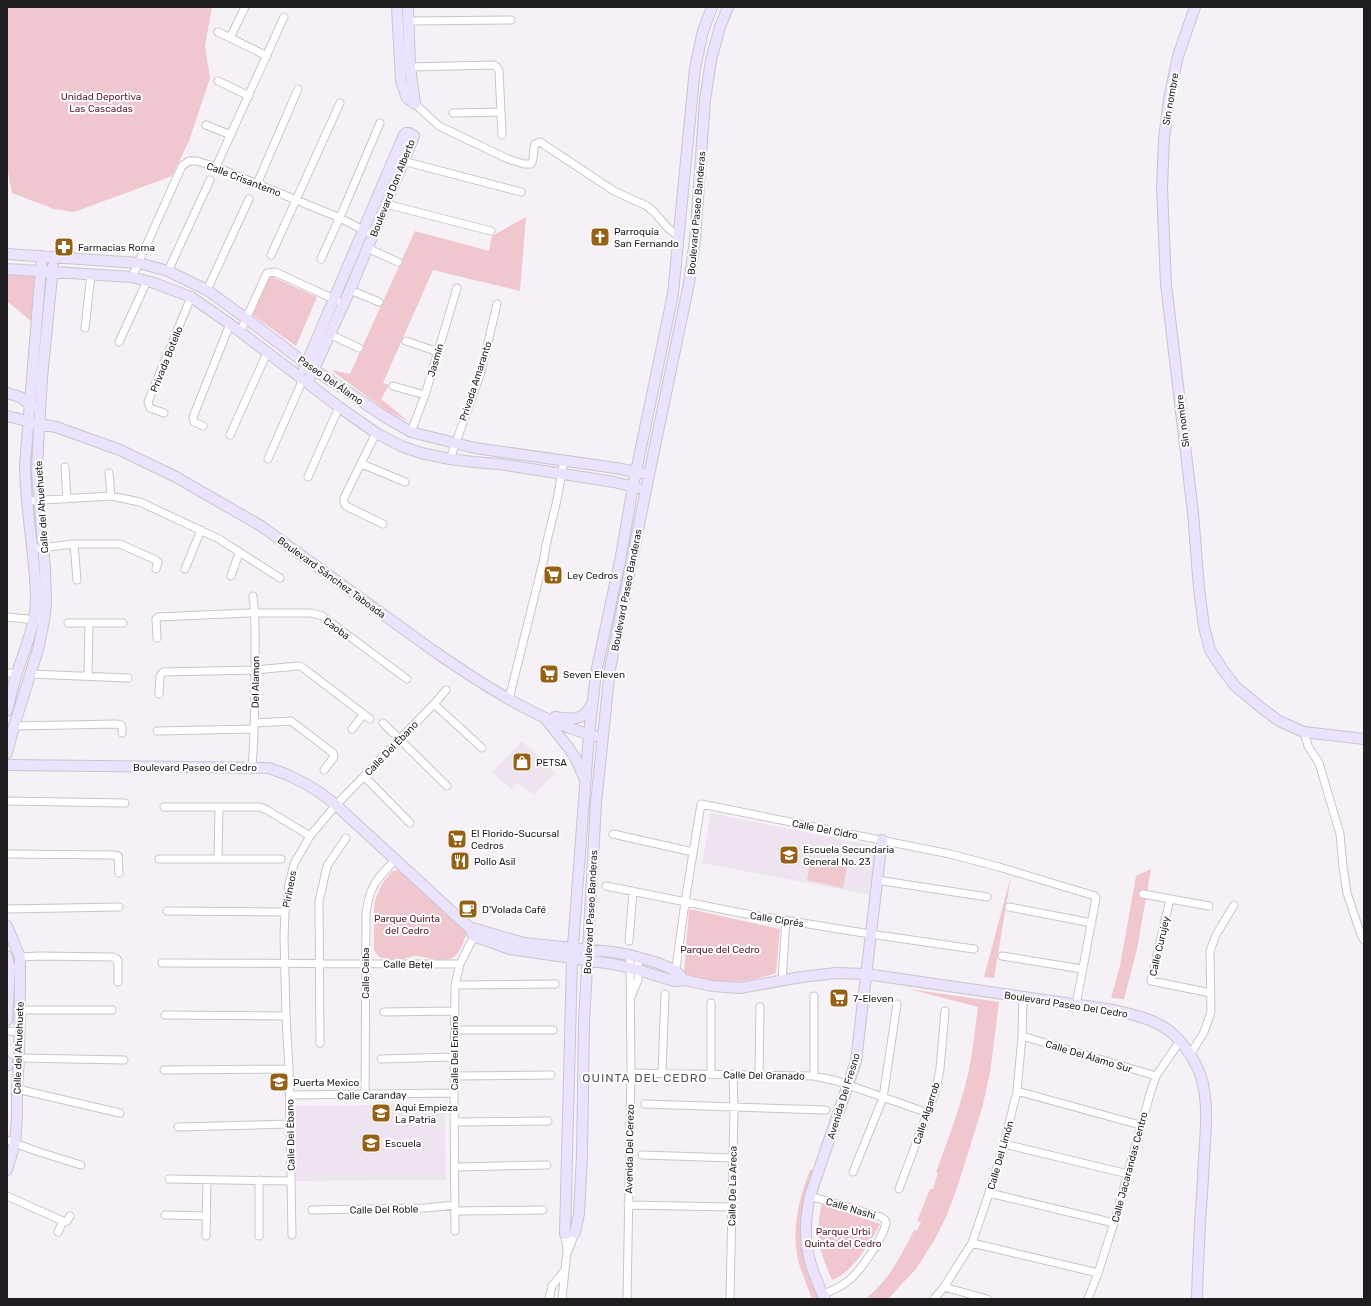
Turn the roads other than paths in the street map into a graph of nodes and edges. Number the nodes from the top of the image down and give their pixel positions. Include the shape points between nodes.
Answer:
1 (245, 7) edge
2 (397, 7) edge
3 (408, 7) edge
4 (712, 7) edge
5 (728, 7) edge
6 (1194, 7) edge
7 (284, 17) dead end
8 (511, 20) dead end
9 (409, 21) junction
10 (218, 32) dead end
11 (230, 38) junction
12 (267, 56) junction
13 (410, 67) junction
14 (218, 81) dead end
15 (298, 89) dead end
16 (249, 96) junction
17 (340, 103) dead end
18 (415, 104) junction
19 (501, 112) junction
20 (453, 113) dead end
21 (380, 123) dead end
22 (206, 125) dead end
23 (230, 135) junction
24 (502, 135) dead end
25 (398, 160) junction
26 (216, 167) junction
27 (210, 180) dead end
28 (257, 184) junction
29 (521, 192) dead end
30 (249, 199) dead end
31 (296, 200) junction
32 (386, 204) junction
33 (340, 218) junction
34 (362, 230) junction
35 (491, 231) dead end
36 (372, 235) junction
37 (679, 238) junction
38 (367, 248) junction
39 (7, 254) edge
40 (271, 255) dead end
41 (42, 256) junction
42 (54, 257) junction
43 (322, 259) dead end
44 (398, 262) dead end
45 (139, 263) junction
46 (7, 269) edge
47 (168, 271) junction
48 (41, 272) junction
49 (53, 272) junction
50 (91, 274) junction
51 (132, 277) junction
52 (147, 281) junction
53 (457, 288) dead end
54 (207, 290) junction
55 (350, 290) junction
56 (191, 297) junction
57 (334, 299) junction
58 (380, 302) dead end
59 (343, 304) junction
60 (498, 304) dead end
61 (247, 319) junction
62 (230, 324) junction
63 (85, 328) dead end
64 (240, 332) junction
65 (329, 334) junction
66 (406, 341) dead end
67 (119, 342) dead end
68 (359, 348) dead end
69 (267, 352) junction
70 (438, 352) junction
71 (310, 367) junction
72 (303, 381) junction
73 (393, 386) dead end
74 (7, 393) edge
75 (425, 395) junction
76 (29, 403) junction
77 (339, 407) junction
78 (39, 413) junction
79 (164, 413) dead end
80 (7, 416) edge
81 (28, 421) junction
82 (39, 424) junction
83 (203, 426) dead end
84 (56, 427) junction
85 (411, 432) junction
86 (376, 433) junction
87 (230, 435) dead end
88 (455, 444) junction
89 (475, 448) junction
90 (268, 459) dead end
91 (450, 459) junction
92 (564, 460) junction
93 (473, 462) junction
94 (362, 464) junction
95 (65, 467) dead end
96 (636, 472) junction
97 (109, 473) dead end
98 (562, 474) junction
99 (308, 476) dead end
100 (649, 476) junction
101 (405, 482) dead end
102 (632, 486) junction
103 (646, 490) junction
104 (111, 496) junction
105 (67, 499) junction
106 (39, 500) junction
107 (27, 501) junction
108 (383, 524) dead end
109 (201, 530) junction
110 (74, 544) junction
111 (44, 547) junction
112 (32, 549) junction
113 (239, 553) junction
114 (156, 569) dead end
115 (185, 569) dead end
116 (231, 576) dead end
117 (280, 578) dead end
118 (77, 580) dead end
119 (253, 596) dead end
120 (255, 613) junction
121 (7, 617) edge
122 (34, 620) junction
123 (44, 621) junction
124 (68, 623) dead end
125 (89, 623) junction
126 (123, 623) dead end
127 (157, 638) dead end
128 (255, 670) junction
129 (12, 673) edge
130 (30, 674) junction
131 (88, 676) junction
132 (128, 678) dead end
133 (408, 679) dead end
134 (446, 690) dead end
135 (159, 694) dead end
136 (509, 699) junction
137 (593, 701) junction
138 (434, 704) junction
139 (7, 711) edge
140 (543, 716) junction
141 (383, 723) dead end
142 (14, 726) junction
143 (254, 726) junction
144 (352, 729) dead end
145 (157, 731) dead end
146 (1304, 732) junction
147 (122, 734) dead end
148 (589, 734) junction
149 (603, 738) junction
150 (399, 739) junction
151 (1364, 739) edge
152 (482, 748) dead end
153 (7, 753) edge
154 (7, 765) edge
155 (252, 767) junction
156 (324, 770) dead end
157 (364, 776) junction
158 (585, 782) junction
159 (447, 786) dead end
160 (7, 801) edge
161 (125, 803) dead end
162 (336, 805) junction
163 (219, 807) junction
164 (164, 808) dead end
165 (410, 823) dead end
166 (613, 834) dead end
167 (310, 836) junction
168 (346, 838) dead end
169 (882, 840) junction
170 (693, 852) junction
171 (7, 854) edge
172 (159, 859) dead end
173 (218, 859) junction
174 (281, 859) dead end
175 (395, 860) junction
176 (119, 873) dead end
177 (877, 880) junction
178 (606, 886) dead end
179 (633, 891) junction
180 (1143, 894) dead end
181 (987, 897) dead end
182 (1170, 899) junction
183 (685, 902) junction
184 (1234, 905) dead end
185 (1208, 906) dead end
186 (119, 907) dead end
187 (1009, 907) dead end
188 (7, 909) edge
189 (167, 911) dead end
190 (285, 912) junction
191 (786, 920) junction
192 (1092, 923) junction
193 (7, 926) edge
194 (474, 931) junction
195 (870, 934) junction
196 (1364, 940) edge
197 (629, 941) dead end
198 (588, 949) junction
199 (974, 949) dead end
200 (573, 953) junction
201 (7, 956) edge
202 (634, 956) junction
203 (1002, 956) dead end
204 (20, 957) junction
205 (587, 960) junction
206 (162, 963) dead end
207 (285, 963) junction
208 (319, 963) junction
209 (365, 964) junction
210 (460, 964) junction
211 (634, 969) junction
212 (1082, 969) junction
213 (866, 974) junction
214 (678, 977) junction
215 (8, 981) edge
216 (782, 981) junction
217 (118, 982) dead end
218 (555, 984) dead end
219 (454, 985) junction
220 (1211, 993) junction
221 (664, 994) dead end
222 (814, 996) dead end
223 (1023, 997) junction
224 (711, 1003) dead end
225 (897, 1004) dead end
226 (1076, 1005) junction
227 (760, 1007) dead end
228 (20, 1010) junction
229 (112, 1010) dead end
230 (944, 1011) dead end
231 (384, 1012) dead end
232 (454, 1012) junction
233 (165, 1015) dead end
234 (286, 1016) junction
235 (7, 1020) edge
236 (454, 1030) junction
237 (554, 1030) dead end
238 (7, 1031) edge
239 (19, 1032) junction
240 (1022, 1036) junction
241 (1180, 1041) junction
242 (320, 1043) dead end
243 (1190, 1055) junction
244 (454, 1057) junction
245 (19, 1058) junction
246 (381, 1059) dead end
247 (124, 1060) dead end
248 (7, 1062) edge
249 (7, 1066) edge
250 (289, 1069) junction
251 (164, 1070) dead end
252 (630, 1073) junction
253 (662, 1073) junction
254 (711, 1073) junction
255 (733, 1074) junction
256 (760, 1074) junction
257 (551, 1075) dead end
258 (454, 1076) junction
259 (814, 1076) junction
260 (1156, 1076) junction
261 (849, 1085) junction
262 (17, 1089) junction
263 (1018, 1091) junction
264 (454, 1093) junction
265 (290, 1095) junction
266 (365, 1095) junction
267 (883, 1098) junction
268 (645, 1104) dead end
269 (734, 1108) junction
270 (826, 1110) dead end
271 (928, 1112) junction
272 (120, 1113) dead end
273 (548, 1121) dead end
274 (454, 1122) junction
275 (290, 1124) junction
276 (1140, 1125) junction
277 (178, 1127) dead end
278 (11, 1141) edge
279 (1004, 1144) junction
280 (642, 1155) dead end
281 (733, 1158) junction
282 (81, 1165) dead end
283 (547, 1166) dead end
284 (455, 1167) junction
285 (7, 1170) edge
286 (853, 1172) dead end
287 (1128, 1174) junction
288 (168, 1179) dead end
289 (207, 1180) junction
290 (259, 1180) junction
291 (291, 1181) junction
292 (899, 1189) dead end
293 (989, 1193) junction
294 (7, 1196) edge
295 (810, 1196) junction
296 (628, 1206) junction
297 (732, 1207) junction
298 (455, 1208) junction
299 (312, 1210) dead end
300 (543, 1210) dead end
301 (165, 1215) dead end
302 (70, 1216) dead end
303 (206, 1216) junction
304 (63, 1221) junction
305 (1114, 1223) junction
306 (455, 1231) dead end
307 (58, 1232) dead end
308 (292, 1234) dead end
309 (570, 1234) junction
310 (206, 1236) dead end
311 (259, 1236) dead end
312 (972, 1242) junction
313 (568, 1251) junction
314 (565, 1270) junction
315 (1098, 1273) junction
316 (944, 1287) junction
317 (824, 1297) edge
318 (549, 1299) edge
319 (562, 1299) edge
320 (627, 1299) edge
321 (730, 1299) edge
322 (934, 1299) edge
323 (987, 1299) edge
324 (1088, 1299) edge
325 (1197, 1299) edge

1 - 11 street
2 - 18 street via 401,81 407,98
3 - 9 street
4 - 37 street, Boulevard Paseo Banderas via 703,31 695,68
5 - 100 street, Boulevard Paseo Banderas via 711,60 705,100 690,283
6 - 146 street, Sin nombre via 1178,56 1169,99 1162,187 1166,284 1204,627 1210,650 1235,686 1279,721
7 - 12 street
8 - 9 street
9 - 13 street
10 - 11 street
11 - 12 street
12 - 16 street
13 - 18 street
13 - 19 street via 495,65 499,71
14 - 16 street
15 - 28 street
16 - 23 street
17 - 31 street
18 - 37 street via 439,126 524,164 531,164 534,160 535,144 540,142 614,191 647,206
19 - 20 street
19 - 24 street
21 - 33 street
22 - 23 street
23 - 26 street
25 - 29 street
25 - 32 street, Boulevard Don Alberto
25 - 34 street, Boulevard Don Alberto
26 - 28 street, Calle Crisantemo
26 - 45 street, Calle Crisantemo via 197,161 189,161 182,166
27 - 47 street
28 - 31 street, Calle Crisantemo
30 - 54 street
31 - 33 street, Calle Crisantemo
31 - 40 street
32 - 35 street
32 - 36 street, Boulevard Don Alberto
33 - 34 street, Calle Crisantemo
33 - 43 street
34 - 36 street, Calle Crisantemo
34 - 57 street, Boulevard Don Alberto
36 - 38 street, Boulevard Don Alberto
37 - 96 street, Boulevard Paseo Banderas via 673,294
38 - 44 street
38 - 55 street, Boulevard Don Alberto
39 - 41 street, Paseo Del Álamo
41 - 42 street, Paseo Del Álamo
41 - 48 street, Calle del Ahuehuete
42 - 45 street, Paseo Del Álamo
42 - 49 street, Calle del Ahuehuete
45 - 47 street, Paseo Del Álamo
45 - 51 street, Calle Crisantemo
46 - 48 street, Paseo Del Álamo
47 - 54 street, Paseo Del Álamo
48 - 49 street, Paseo Del Álamo
48 - 76 street, Calle del Ahuehuete
49 - 50 street, Paseo Del Álamo
49 - 78 street, Calle del Ahuehuete
50 - 51 street, Paseo Del Álamo
50 - 63 street
51 - 52 street, Paseo Del Álamo
52 - 56 street, Paseo Del Álamo
52 - 67 street
53 - 70 street, Jasmín
54 - 61 street, Paseo Del Álamo
55 - 58 street
55 - 59 street, Boulevard Don Alberto
56 - 62 street, Paseo Del Álamo
56 - 79 street, Privada Botello via 148,402 150,408
57 - 59 street
57 - 61 street via 275,272 267,273
57 - 71 street, Boulevard Don Alberto
59 - 65 street, Boulevard Don Alberto
60 - 88 street, Privada Amaranto via 480,372
61 - 64 street
61 - 71 street, Paseo Del Álamo
62 - 64 street, Paseo Del Álamo
62 - 83 street via 193,417 194,422
64 - 69 street, Paseo Del Álamo
65 - 68 street
65 - 71 street, Boulevard Don Alberto
66 - 70 street
69 - 72 street, Paseo Del Álamo
69 - 87 street
70 - 75 street, Jasmín
71 - 72 street, Boulevard Don Alberto
71 - 85 street, Paseo Del Álamo
72 - 77 street, Paseo Del Álamo
72 - 90 street
73 - 75 street
74 - 76 street
75 - 85 street, Jasmín
76 - 78 street
76 - 81 street, Calle del Ahuehuete
77 - 86 street, Paseo Del Álamo
77 - 99 street
78 - 82 street, Calle del Ahuehuete
78 - 84 street
80 - 81 street
81 - 82 street
81 - 107 street, Calle del Ahuehuete via 25,464
82 - 84 street
82 - 106 street, Calle del Ahuehuete
84 - 136 street, Boulevard Sánchez Taboada via 120,450 169,474 261,526 453,664
85 - 88 street, Paseo Del Álamo
86 - 91 street, Paseo Del Álamo via 421,453
86 - 94 street
88 - 89 street, Paseo Del Álamo
88 - 91 street, Privada Amaranto
89 - 92 street, Paseo Del Álamo
89 - 93 street
91 - 93 street, Paseo Del Álamo
92 - 96 street, Paseo Del Álamo
92 - 98 street
93 - 98 street, Paseo Del Álamo
94 - 101 street
94 - 108 street via 344,502 346,506
95 - 105 street
96 - 100 street, Paseo Del Álamo
96 - 102 street, Boulevard Paseo Banderas
97 - 104 street
98 - 102 street, Paseo Del Álamo
98 - 136 street via 540,577
100 - 103 street, Boulevard Paseo Banderas
102 - 103 street, Paseo Del Álamo
102 - 137 street, Boulevard Paseo Banderas via 621,556 596,672
103 - 149 street, Boulevard Paseo Banderas via 610,669
104 - 105 street
104 - 109 street via 140,502
105 - 106 street
106 - 107 street
106 - 111 street, Calle del Ahuehuete
107 - 112 street, Calle del Ahuehuete
109 - 113 street
109 - 115 street
110 - 111 street
110 - 114 street via 120,544 156,560
110 - 118 street
111 - 112 street
111 - 123 street, Calle del Ahuehuete
112 - 122 street, Calle del Ahuehuete via 36,597
113 - 116 street
113 - 117 street
119 - 120 street, Del Alamon
120 - 127 street, Caoba via 158,617
120 - 128 street, Del Alamon
120 - 133 street, Caoba via 311,613 322,616
121 - 122 street
122 - 123 street
122 - 129 street, Calle del Ahuehuete via 31,633
123 - 130 street, Calle del Ahuehuete
124 - 125 street
125 - 126 street
125 - 131 street
128 - 135 street via 164,672 160,676
128 - 143 street, Del Alamon
128 - 144 street via 300,666 366,717
129 - 139 street, Calle del Ahuehuete
130 - 131 street
130 - 142 street, Calle del Ahuehuete
131 - 132 street
134 - 138 street, Calle Del Ébano
136 - 140 street, Boulevard Sánchez Taboada
137 - 140 street via 588,712 580,717 571,719
137 - 148 street, Boulevard Paseo Banderas
138 - 150 street, Calle Del Ébano
138 - 152 street
140 - 148 street, Boulevard Sánchez Taboada
140 - 158 street via 568,746
141 - 150 street
142 - 147 street via 117,724 121,725
142 - 153 street, Calle del Ahuehuete
143 - 145 street
143 - 155 street, Del Alamon
143 - 156 street via 286,721 295,723 333,753 334,757
146 - 151 street, Sin nombre
146 - 196 street via 1308,746 1319,763 1340,834 1347,893
148 - 149 street, Boulevard Sánchez Taboada
148 - 158 street, Boulevard Paseo Banderas
149 - 198 street, Boulevard Paseo Banderas via 596,803
150 - 157 street, Calle Del Ébano
150 - 159 street
154 - 155 street, Boulevard Paseo del Cedro
155 - 162 street, Boulevard Paseo del Cedro via 268,768 288,775
157 - 162 street, Calle Del Ébano
157 - 165 street
158 - 200 street, Boulevard Paseo Banderas
160 - 161 street
162 - 167 street, Pirineos
162 - 175 street, Boulevard Paseo del Cedro
163 - 164 street
163 - 167 street via 260,807
163 - 173 street
166 - 170 street
167 - 190 street, Pirineos via 294,864
168 - 208 street via 327,866 322,885 319,902
169 - 170 street, Calle Del Cidro via 702,804
169 - 177 street, Avenida Del Fresno
169 - 192 street, Calle Del Cidro via 950,854 1095,896
170 - 183 street, Calle Del Cidro
171 - 176 street via 113,855 119,859
172 - 173 street
173 - 174 street
175 - 194 street, Boulevard Paseo del Cedro
175 - 209 street, Calle Ceiba via 373,884 368,897
177 - 181 street
177 - 195 street, Avenida Del Fresno
178 - 179 street, Calle Ciprés
179 - 183 street, Calle Ciprés
179 - 197 street
180 - 182 street
182 - 185 street
182 - 220 street, Calle Curujey via 1150,981
183 - 191 street, Calle Ciprés
183 - 214 street, Calle Del Cidro
184 - 220 street via 1210,951
186 - 188 street
187 - 192 street
189 - 190 street
190 - 207 street, Pirineos
191 - 195 street, Calle Ciprés
191 - 216 street
192 - 212 street, Calle Del Cidro
193 - 204 street, Calle del Ahuehuete
194 - 200 street, Boulevard Paseo del Cedro
194 - 210 street, Calle Del Encino
195 - 199 street, Calle Ciprés
195 - 213 street, Avenida Del Fresno
198 - 200 street, Boulevard Paseo del Cedro
198 - 202 street, Boulevard Paseo del Cedro
198 - 205 street, Boulevard Paseo Banderas
200 - 205 street, Boulevard Paseo del Cedro
200 - 309 street, Boulevard Paseo Banderas
201 - 215 street, Calle del Ahuehuete via 10,967
202 - 211 street, Avenida Del Cerezo
202 - 214 street, Boulevard Paseo del Cedro via 658,963
203 - 212 street
204 - 217 street via 113,957 118,962
204 - 228 street, Calle del Ahuehuete
205 - 211 street, Boulevard Paseo del Cedro
205 - 309 street, Boulevard Paseo Banderas via 579,1214
206 - 207 street, Calle Betel
207 - 208 street, Calle Betel
207 - 234 street, Calle Del Ëbano
208 - 209 street, Calle Betel
208 - 242 street
209 - 210 street, Calle Betel
209 - 266 street, Calle Ceiba
210 - 219 street, Calle Del Encino
211 - 214 street, Boulevard Paseo del Cedro
211 - 252 street, Avenida Del Cerezo via 630,999
212 - 226 street, Calle Del Cidro
213 - 216 street, Boulevard Paseo Del Cedro via 836,973 801,976
213 - 223 street, Boulevard Paseo Del Cedro
213 - 261 street, Avenida Del Fresno via 856,1061
214 - 216 street, Boulevard Paseo Del Cedro via 726,988
215 - 235 street, Calle del Ahuehuete
218 - 219 street
219 - 232 street, Calle Del Encino
220 - 243 street via 1210,1012 1204,1032
221 - 253 street
222 - 259 street
223 - 226 street, Boulevard Paseo Del Cedro
223 - 240 street, Calle Del Limón
224 - 254 street
225 - 267 street
226 - 241 street, Boulevard Paseo Del Cedro via 1114,1010 1145,1018 1160,1024
227 - 256 street
228 - 229 street
228 - 239 street, Calle del Ahuehuete
230 - 271 street, Calle Algarrob via 940,1069
231 - 232 street
232 - 236 street, Calle Del Encino
233 - 234 street
234 - 250 street, Calle Del Ëbano
236 - 237 street
236 - 244 street, Calle Del Encino
238 - 239 street
239 - 245 street, Calle del Ahuehuete
240 - 260 street, Calle Del Álamo Sur
240 - 263 street, Calle Del Limón
241 - 243 street, Boulevard Paseo Del Cedro
241 - 260 street, Calle Jacarandas Centro
243 - 325 street, Boulevard Paseo Del Cedro via 1200,1074 1205,1098
244 - 246 street
244 - 258 street, Calle Del Encino
245 - 247 street
245 - 262 street, Calle del Ahuehuete
248 - 249 street, Calle del Ahuehuete
250 - 251 street
250 - 265 street, Calle Del Ëbano
252 - 253 street, Calle Del Granado
252 - 296 street, Avenida Del Cerezo
253 - 254 street, Calle Del Granado
254 - 255 street, Calle Del Granado
255 - 256 street, Calle Del Granado
255 - 269 street, Calle De La Areca
256 - 259 street, Calle Del Granado
257 - 258 street
258 - 264 street, Calle Del Encino
259 - 261 street, Calle Del Granado
260 - 276 street, Calle Jacarandas Centro
261 - 267 street, Calle Del Granado
261 - 295 street, Avenida Del Fresno
262 - 272 street
262 - 278 street, Calle del Ahuehuete via 17,1117
263 - 276 street
263 - 279 street, Calle Del Limón
264 - 266 street, Calle Caranday
264 - 274 street, Calle Del Encino
265 - 266 street, Calle Caranday
265 - 275 street, Calle Del Ëbano
267 - 271 street, Calle Del Granado
267 - 286 street
268 - 269 street
269 - 270 street
269 - 281 street, Calle De La Areca
271 - 292 street, Calle Algarrob
273 - 274 street
274 - 284 street, Calle Del Encino
275 - 277 street
275 - 291 street, Calle Del Ëbano
276 - 287 street, Calle Jacarandas Centro
278 - 282 street
278 - 285 street, Calle del Ahuehuete
279 - 287 street
279 - 293 street, Calle Del Limón
280 - 281 street
281 - 297 street, Calle De La Areca
283 - 284 street
284 - 298 street, Calle Del Encino
287 - 305 street, Calle Jacarandas Centro
288 - 289 street
289 - 290 street
289 - 303 street
290 - 291 street
290 - 311 street
291 - 308 street, Calle Del Ëbano
293 - 305 street
293 - 312 street, Calle Del Limón
294 - 304 street
295 - 317 street, Avenida Del Fresno via 806,1216 807,1248 810,1263
295 - 317 street, Calle Nashi via 881,1217 886,1223 876,1245 850,1280
296 - 297 street
296 - 320 street, Avenida Del Cerezo
297 - 321 street, Calle De La Areca
298 - 299 street, Calle Del Roble
298 - 300 street, Calle Del Roble
298 - 306 street, Calle Del Encino
301 - 303 street
302 - 304 street via 67,1221
303 - 310 street
304 - 307 street
305 - 315 street, Calle Jacarandas Centro
309 - 313 street, Boulevard Paseo Banderas
309 - 313 street, Boulevard Paseo Banderas
312 - 315 street
312 - 316 street, Calle Del Limón
313 - 314 street, Boulevard Paseo Banderas
314 - 318 street via 552,1286
314 - 319 street, Boulevard Paseo Banderas
315 - 324 street, Calle Jacarandas Centro
316 - 322 street, Calle Del Limón
316 - 323 street

